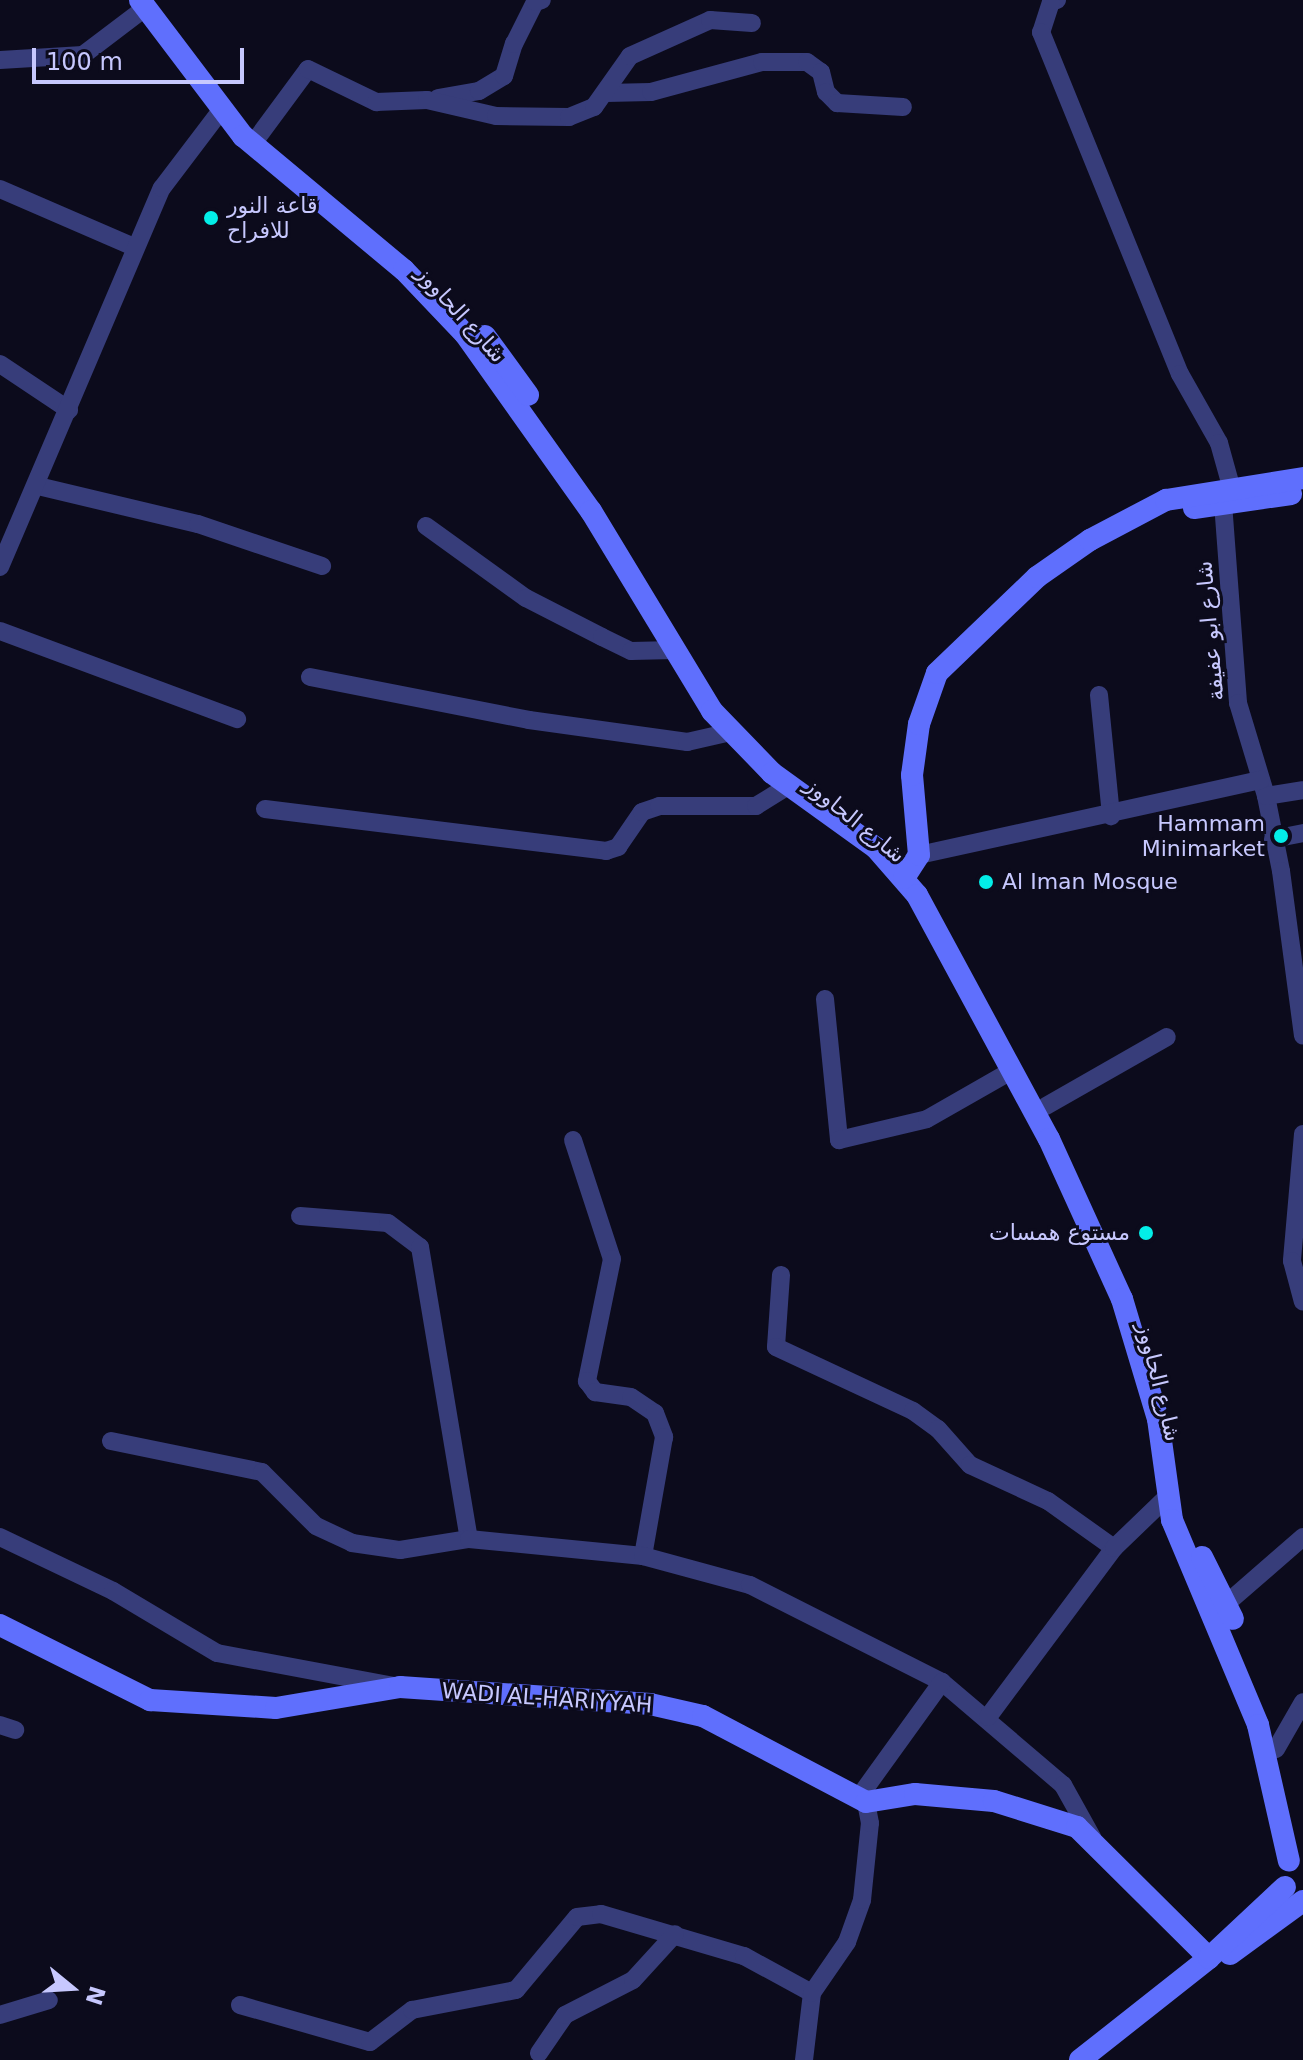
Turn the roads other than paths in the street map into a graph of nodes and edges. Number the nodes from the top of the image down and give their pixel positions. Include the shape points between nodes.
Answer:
1 (542, 0) edge
2 (1057, 0) edge
3 (147, 3) edge
4 (752, 23) dead end
5 (0, 60) edge
6 (606, 93) junction
7 (427, 100) junction
8 (903, 107) dead end
9 (222, 109) junction
10 (256, 138) junction
11 (0, 189) edge
12 (134, 247) junction
13 (0, 364) edge
14 (69, 410) junction
15 (1303, 478) edge
16 (38, 486) junction
17 (1303, 492) edge
18 (1227, 495) junction
19 (426, 526) dead end
20 (322, 566) dead end
21 (0, 567) edge
22 (0, 631) edge
23 (674, 650) junction
24 (310, 677) dead end
25 (1099, 695) dead end
26 (237, 719) dead end
27 (731, 732) junction
28 (789, 785) junction
29 (1264, 788) junction
30 (1303, 790) edge
31 (265, 809) dead end
32 (1111, 816) junction
33 (1303, 833) edge
34 (1273, 839) junction
35 (912, 867) junction
36 (825, 999) dead end
37 (1303, 1036) edge
38 (1167, 1037) dead end
39 (1011, 1071) junction
40 (1046, 1106) junction
41 (1303, 1134) edge
42 (573, 1140) dead end
43 (300, 1216) dead end
44 (1298, 1223) edge
45 (781, 1275) dead end
46 (1303, 1302) edge
47 (111, 1441) dead end
48 (1169, 1495) junction
49 (0, 1537) edge
50 (1303, 1537) edge
51 (469, 1539) junction
52 (1114, 1548) junction
53 (643, 1556) junction
54 (1226, 1604) junction
55 (0, 1625) edge
56 (942, 1682) junction
57 (400, 1687) junction
58 (1303, 1702) edge
59 (988, 1717) junction
60 (1276, 1749) junction
61 (863, 1800) junction
62 (1093, 1839) junction
63 (1298, 1854) edge
64 (1297, 1895) edge
65 (675, 1934) junction
66 (1209, 1958) junction
67 (812, 1993) junction
68 (49, 2000) dead end
69 (240, 2005) dead end
70 (0, 2015) edge
71 (539, 2053) dead end
72 (804, 2060) edge
73 (1080, 2060) edge

1 - 7 street via 535,2 514,44 504,76 479,91
2 - 18 street, شارع ابو عفيفة via 1051,2 1041,32 1180,374 1219,443
3 - 5 street via 83,55
3 - 9 main road
3 - 10 main road, شارع الحاووز
4 - 6 street via 710,20 630,56
6 - 7 street via 581,113 549,118 496,116
6 - 8 street via 651,92 762,62 807,62 821,72 826,92 837,103
7 - 10 street via 376,102 308,69
9 - 10 main road
9 - 12 street via 180,159
10 - 23 main road via 404,270 465,334 591,511
10 - 35 main road, شارع الحاووز via 415,262 474,321 631,549 728,709
11 - 12 street
12 - 14 street
13 - 14 street
14 - 16 street
15 - 18 main road
16 - 20 street via 198,524
16 - 21 street
17 - 18 main road
18 - 29 street, شارع ابو عفيفة via 1238,703
18 - 35 main road via 1166,500 1126,521 1037,577 937,673 919,724 912,775
19 - 23 street via 526,598 602,637 631,651
22 - 26 street
23 - 27 main road
24 - 27 street via 529,720 687,742
25 - 32 street
27 - 28 main road
28 - 31 street via 756,806 659,806 642,812 618,847 606,851
28 - 35 main road via 876,848
29 - 30 street
29 - 32 street
29 - 34 street, شارع ابو عفيفة
32 - 35 street
33 - 34 street
34 - 37 street, شارع ابو عفيفة
35 - 39 main road
35 - 40 main road, شارع الحاووز
36 - 39 street via 839,1140 927,1119
38 - 40 street
39 - 48 main road via 1062,1166 1122,1299 1158,1419
40 - 54 main road, شارع الحاووز via 1080,1168 1147,1327 1175,1434 1184,1510
41 - 44 street
42 - 53 street via 612,1259 587,1381 595,1392 631,1397 655,1413 664,1437
43 - 51 street via 388,1223 420,1247
44 - 46 street via 1292,1261
45 - 52 street via 776,1347 913,1411 938,1429 970,1465 1048,1501
47 - 51 street via 262,1472 316,1526 352,1543 400,1550
48 - 52 street
48 - 63 main road via 1179,1542 1231,1650
49 - 57 street via 113,1591 217,1653
50 - 54 street
51 - 53 street
52 - 59 street
53 - 56 street via 750,1585
54 - 60 main road, شارع الحاووز via 1246,1648
55 - 57 main road, WADI AL-HARIYYAH via 150,1700 276,1708
56 - 59 street
56 - 61 street
57 - 61 main road, WADI AL-HARIYYAH via 650,1704 703,1716
58 - 60 street
59 - 62 street via 1063,1785
60 - 63 main road, شارع الحاووز
61 - 62 main road via 915,1794 994,1801 1059,1820
61 - 67 street via 870,1823 862,1900 847,1942
62 - 66 main road
63 - 64 main road via 1283,1873
64 - 66 main road via 1230,1954
65 - 67 street via 744,1956
65 - 69 street via 601,1914 577,1917 516,1990 412,2010 370,2042
65 - 71 street via 633,1980 565,2015
66 - 73 main road
67 - 72 street
68 - 70 street

